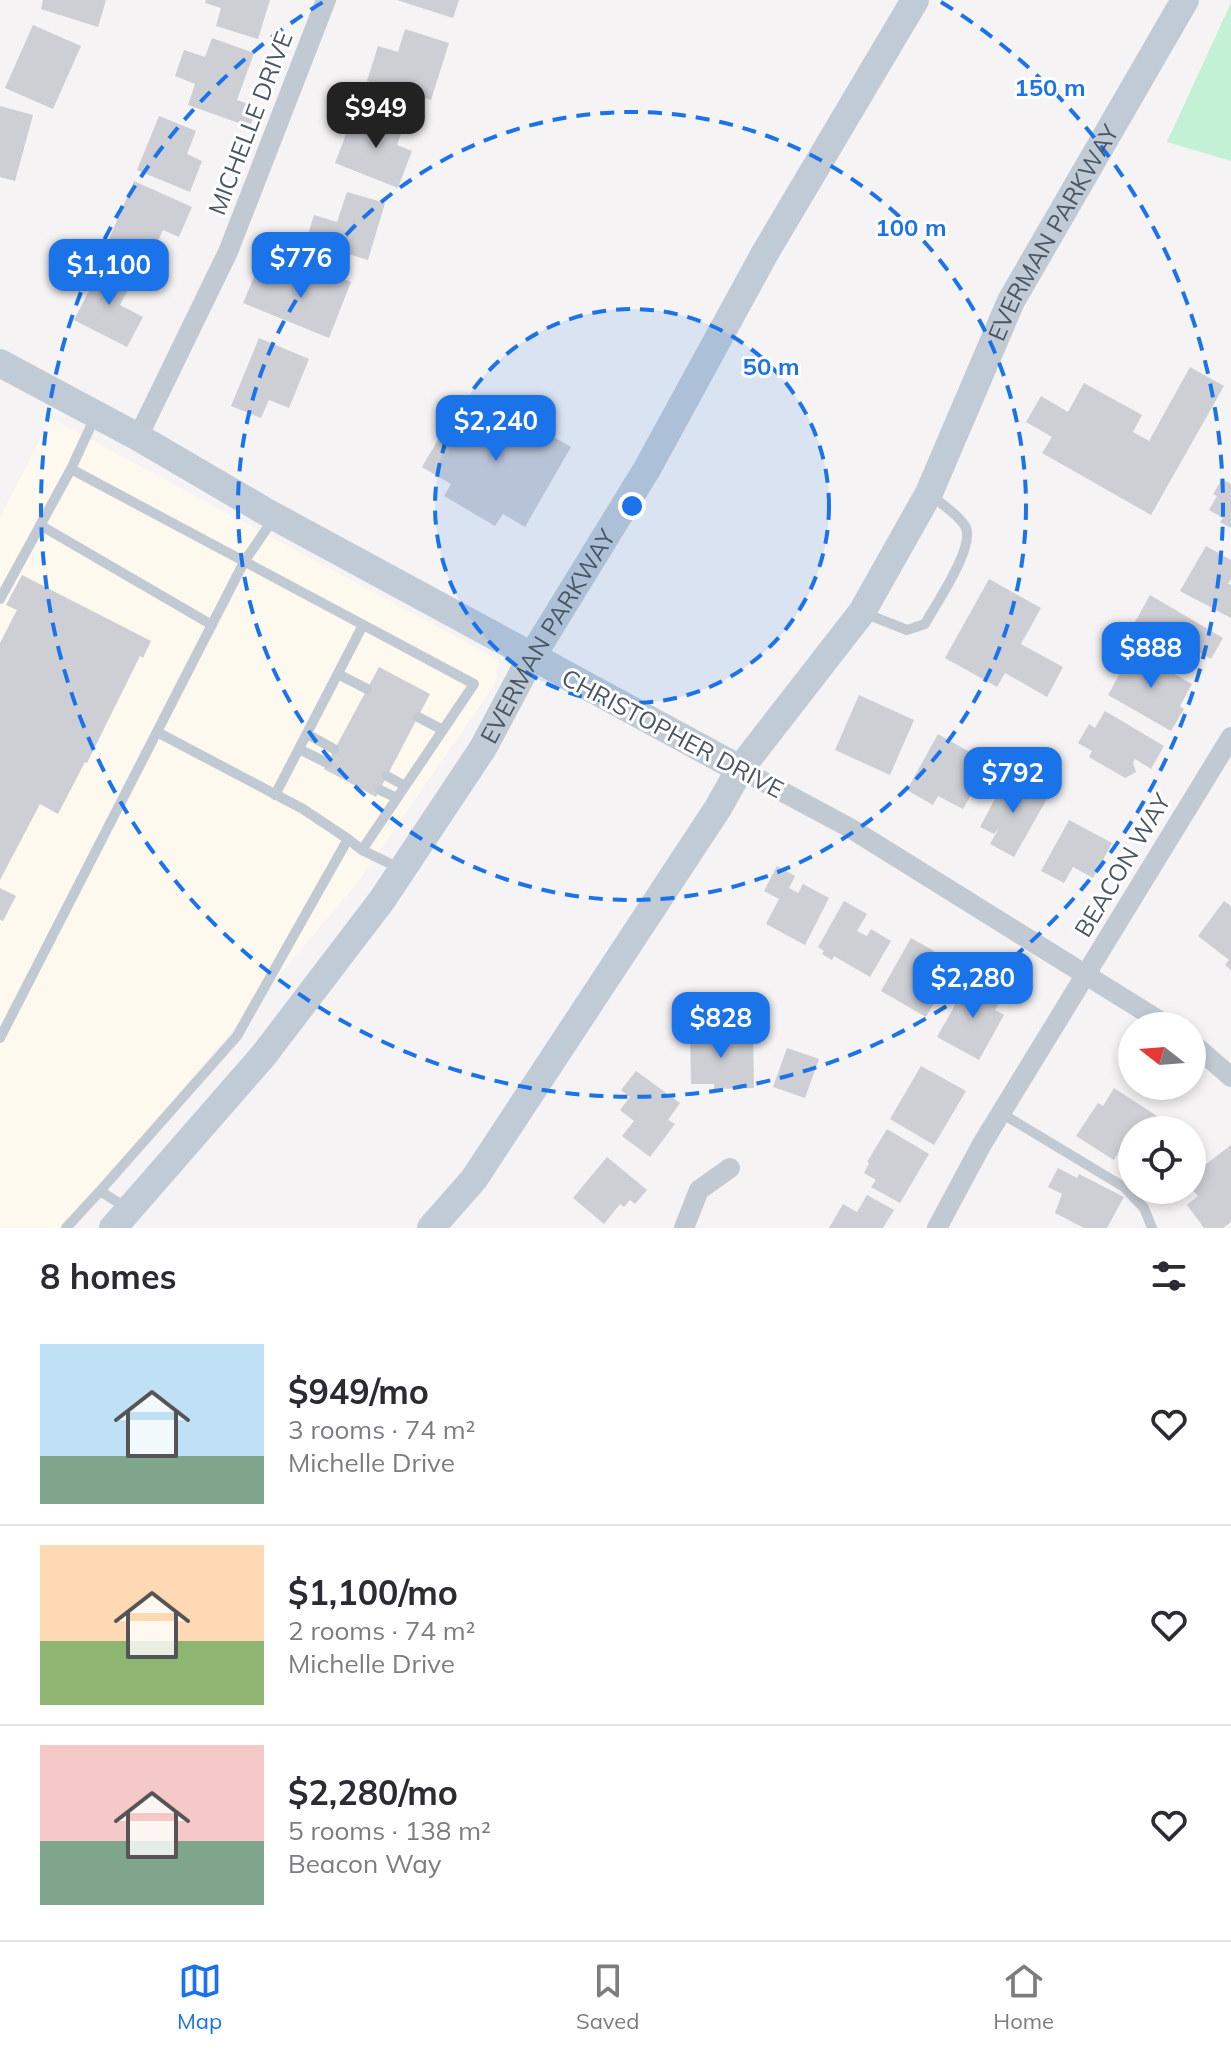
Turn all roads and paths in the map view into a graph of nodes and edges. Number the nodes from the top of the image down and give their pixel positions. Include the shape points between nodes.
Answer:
1 (326, 0) edge
2 (915, 0) edge
3 (1185, 0) edge
4 (0, 363) edge
5 (96, 416) junction
6 (138, 437) junction
7 (71, 469) junction
8 (929, 493) junction
9 (275, 516) junction
10 (40, 525) junction
11 (244, 562) junction
12 (0, 599) edge
13 (862, 612) junction
14 (212, 625) junction
15 (363, 625) junction
16 (531, 658) junction
17 (338, 674) junction
18 (367, 689) dead end
19 (418, 717) dead end
20 (443, 730) junction
21 (157, 732) junction
22 (307, 734) junction
23 (1231, 737) edge
24 (299, 749) junction
25 (334, 749) dead end
26 (327, 763) dead end
27 (740, 769) junction
28 (387, 776) dead end
29 (405, 786) junction
30 (380, 790) dead end
31 (275, 795) junction
32 (397, 798) junction
33 (348, 839) junction
34 (362, 850) junction
35 (402, 870) junction
36 (1085, 975) junction
37 (1145, 1012) edge
38 (0, 1038) edge
39 (1206, 1055) edge
40 (1231, 1077) edge
41 (1001, 1113) junction
42 (730, 1168) dead end
43 (100, 1191) junction
44 (121, 1218) edge
45 (66, 1228) edge
46 (431, 1228) edge
47 (684, 1228) edge
48 (937, 1228) edge
49 (1152, 1228) edge

1 - 6 street, MICHELLE DRIVE via 228,252
2 - 16 main road, EVERMAN PARKWAY via 765,253 647,469
3 - 8 main road, EVERMAN PARKWAY via 1011,301
4 - 5 main road, CHRISTOPHER DRIVE
5 - 6 main road, CHRISTOPHER DRIVE
5 - 7 lane
6 - 9 main road, CHRISTOPHER DRIVE
7 - 10 lane
7 - 11 lane
8 - 13 main road, EVERMAN PARKWAY
8 - 13 lane via 965,526 969,539 925,624 907,630
9 - 11 lane
9 - 16 main road, CHRISTOPHER DRIVE
10 - 12 lane
10 - 14 lane
11 - 14 lane
11 - 15 lane
13 - 27 main road, EVERMAN PARKWAY
14 - 21 lane
15 - 17 lane
15 - 20 lane via 474,684
16 - 27 main road, CHRISTOPHER DRIVE
16 - 35 main road, EVERMAN PARKWAY via 483,748
17 - 18 lane
17 - 22 lane
19 - 20 lane
20 - 29 lane
21 - 31 lane
21 - 38 lane
22 - 24 lane
22 - 25 lane
23 - 36 street, BEACON WAY
24 - 26 lane
24 - 31 lane
27 - 36 street, CHRISTOPHER DRIVE via 850,828
27 - 46 main road, EVERMAN PARKWAY via 474,1179
28 - 29 lane
29 - 32 lane
30 - 32 lane
31 - 33 lane
32 - 34 lane
33 - 34 lane
33 - 43 lane via 237,1036
34 - 35 lane
35 - 44 main road, EVERMAN PARKWAY via 263,1056
36 - 37 street, CHRISTOPHER DRIVE
36 - 41 street, BEACON WAY
39 - 40 street
41 - 48 street, BEACON WAY
41 - 49 lane via 1124,1187 1144,1208
42 - 47 street via 699,1190
43 - 44 lane
43 - 45 lane

